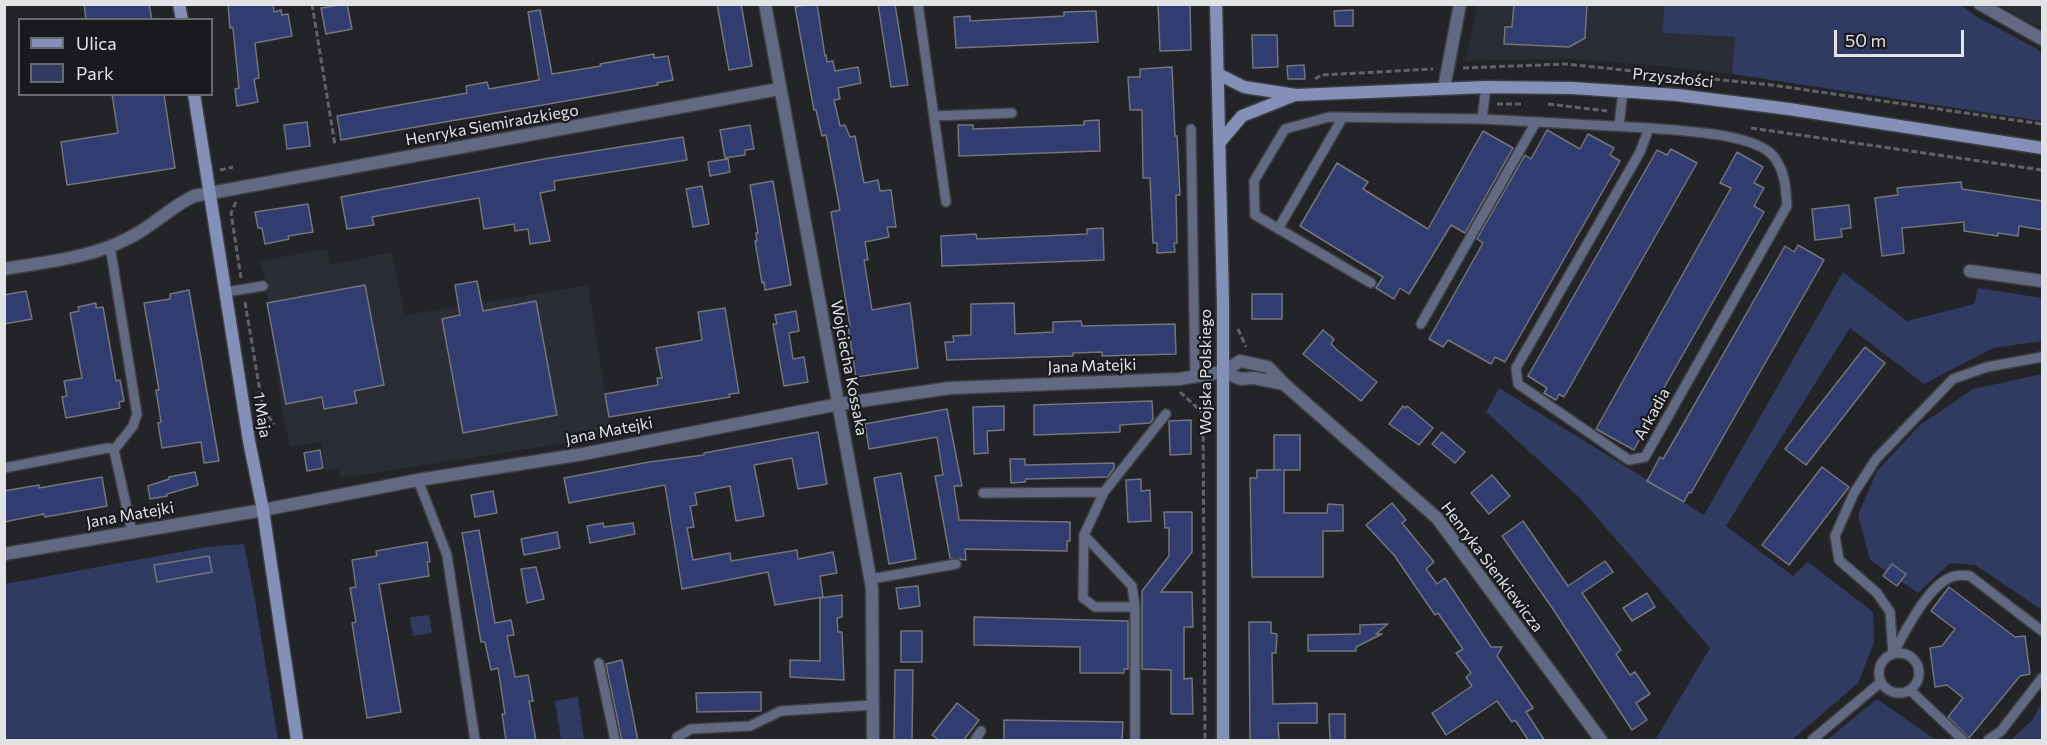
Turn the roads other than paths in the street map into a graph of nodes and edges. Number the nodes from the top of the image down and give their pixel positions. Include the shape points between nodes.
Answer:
1 (765, 4) edge
2 (918, 4) edge
3 (1216, 4) edge
4 (1460, 4) edge
5 (1980, 4) edge
6 (2043, 39) edge
7 (1218, 74) junction
8 (1486, 87) junction
9 (1444, 88) junction
10 (779, 89) junction
11 (1623, 90) junction
12 (1296, 95) junction
13 (194, 96) edge
14 (1012, 112) dead end
15 (934, 116) junction
16 (1343, 117) junction
17 (1482, 119) junction
18 (1536, 122) junction
19 (1619, 126) junction
20 (1649, 128) junction
21 (1191, 129) dead end
22 (1220, 142) junction
23 (2043, 148) edge
24 (210, 193) junction
25 (946, 202) dead end
26 (1278, 229) junction
27 (110, 246) junction
28 (4, 269) edge
29 (1970, 271) dead end
30 (2043, 281) edge
31 (1371, 283) dead end
32 (263, 286) dead end
33 (226, 292) junction
34 (1421, 324) dead end
35 (2043, 357) edge
36 (1223, 372) junction
37 (1195, 377) junction
38 (839, 404) junction
39 (1166, 414) dead end
40 (114, 450) junction
41 (4, 468) edge
42 (418, 480) junction
43 (1104, 492) junction
44 (983, 493) dead end
45 (263, 510) junction
46 (132, 532) junction
47 (1084, 535) junction
48 (4, 554) edge
49 (956, 564) dead end
50 (871, 579) junction
51 (1135, 607) junction
52 (2043, 631) edge
53 (1893, 654) junction
54 (599, 663) dead end
55 (2043, 678) edge
56 (1881, 682) junction
57 (1910, 690) junction
58 (873, 705) junction
59 (981, 730) dead end
60 (677, 737) dead end
61 (297, 741) edge
62 (475, 741) edge
63 (615, 741) edge
64 (873, 741) edge
65 (975, 741) edge
66 (1135, 741) edge
67 (1223, 741) edge
68 (1601, 741) edge
69 (1812, 741) edge
70 (1964, 741) edge
71 (1988, 741) edge

1 - 10 street, Wojciecha Kossaka
2 - 15 lane
3 - 7 street, Wojska Polskiego
4 - 9 street
5 - 6 street
7 - 12 street, Przyszłości via 1244,87
7 - 22 street, Wojska Polskiego
8 - 9 street, Przyszłości
8 - 11 street, Przyszłości
8 - 17 lane
9 - 12 street, Przyszłości
10 - 24 street, Henryka Siemiradzkiego
10 - 38 street, Wojciecha Kossaka
11 - 19 lane
11 - 23 street, Przyszłości via 1743,103
12 - 22 street, Przyszłości via 1242,116
13 - 24 street, 1 Maja
14 - 15 lane
15 - 25 lane
16 - 17 lane, Arkadia
16 - 26 lane
16 - 26 lane, Arkadia via 1285,129 1254,181 1255,215
17 - 18 lane, Arkadia
18 - 19 lane, Arkadia
18 - 34 lane
19 - 20 lane, Arkadia
20 - 20 lane, Arkadia via 1640,152 1516,368 1518,384 1629,460 1645,457 1787,206 1785,180 1774,157 1760,145 1742,139
21 - 37 lane
22 - 36 street, Wojska Polskiego
24 - 27 street, Henryka Siemiradzkiego via 183,201 129,239
24 - 33 street, 1 Maja
26 - 31 lane
27 - 28 street, Henryka Siemiradzkiego via 92,253
27 - 40 lane via 137,414 133,426
29 - 30 street
32 - 33 lane
33 - 45 street, 1 Maja
35 - 53 lane via 1987,367 1953,379 1876,459 1854,493 1835,536 1839,560 1877,593 1890,612
36 - 37 street, Jana Matejki
36 - 67 street, Wojska Polskiego
36 - 68 street, Henryka Sienkiewicza via 1241,379 1284,384 1437,518
37 - 38 street, Jana Matejki via 950,388
38 - 42 street, Jana Matejki
38 - 50 street, Wojciecha Kossaka
39 - 43 lane
40 - 41 lane
40 - 46 lane
42 - 45 street, Jana Matejki
42 - 62 lane via 447,555
43 - 44 lane
43 - 47 lane
45 - 46 street, Jana Matejki
45 - 61 street, 1 Maja
46 - 48 street, Jana Matejki
47 - 51 lane via 1132,586
47 - 51 lane via 1083,598 1095,608
49 - 50 lane
50 - 58 street, Wojciecha Kossaka
51 - 66 lane
52 - 53 lane via 1970,576 1957,575 1923,602
53 - 56 lane via 1886,657 1879,669
53 - 57 lane via 1910,656 1918,664 1919,676
54 - 63 lane
55 - 71 lane
56 - 57 lane via 1890,691
56 - 69 lane
57 - 70 lane
58 - 60 lane via 781,711 750,726 691,729
58 - 64 street, Wojciecha Kossaka
59 - 65 lane

